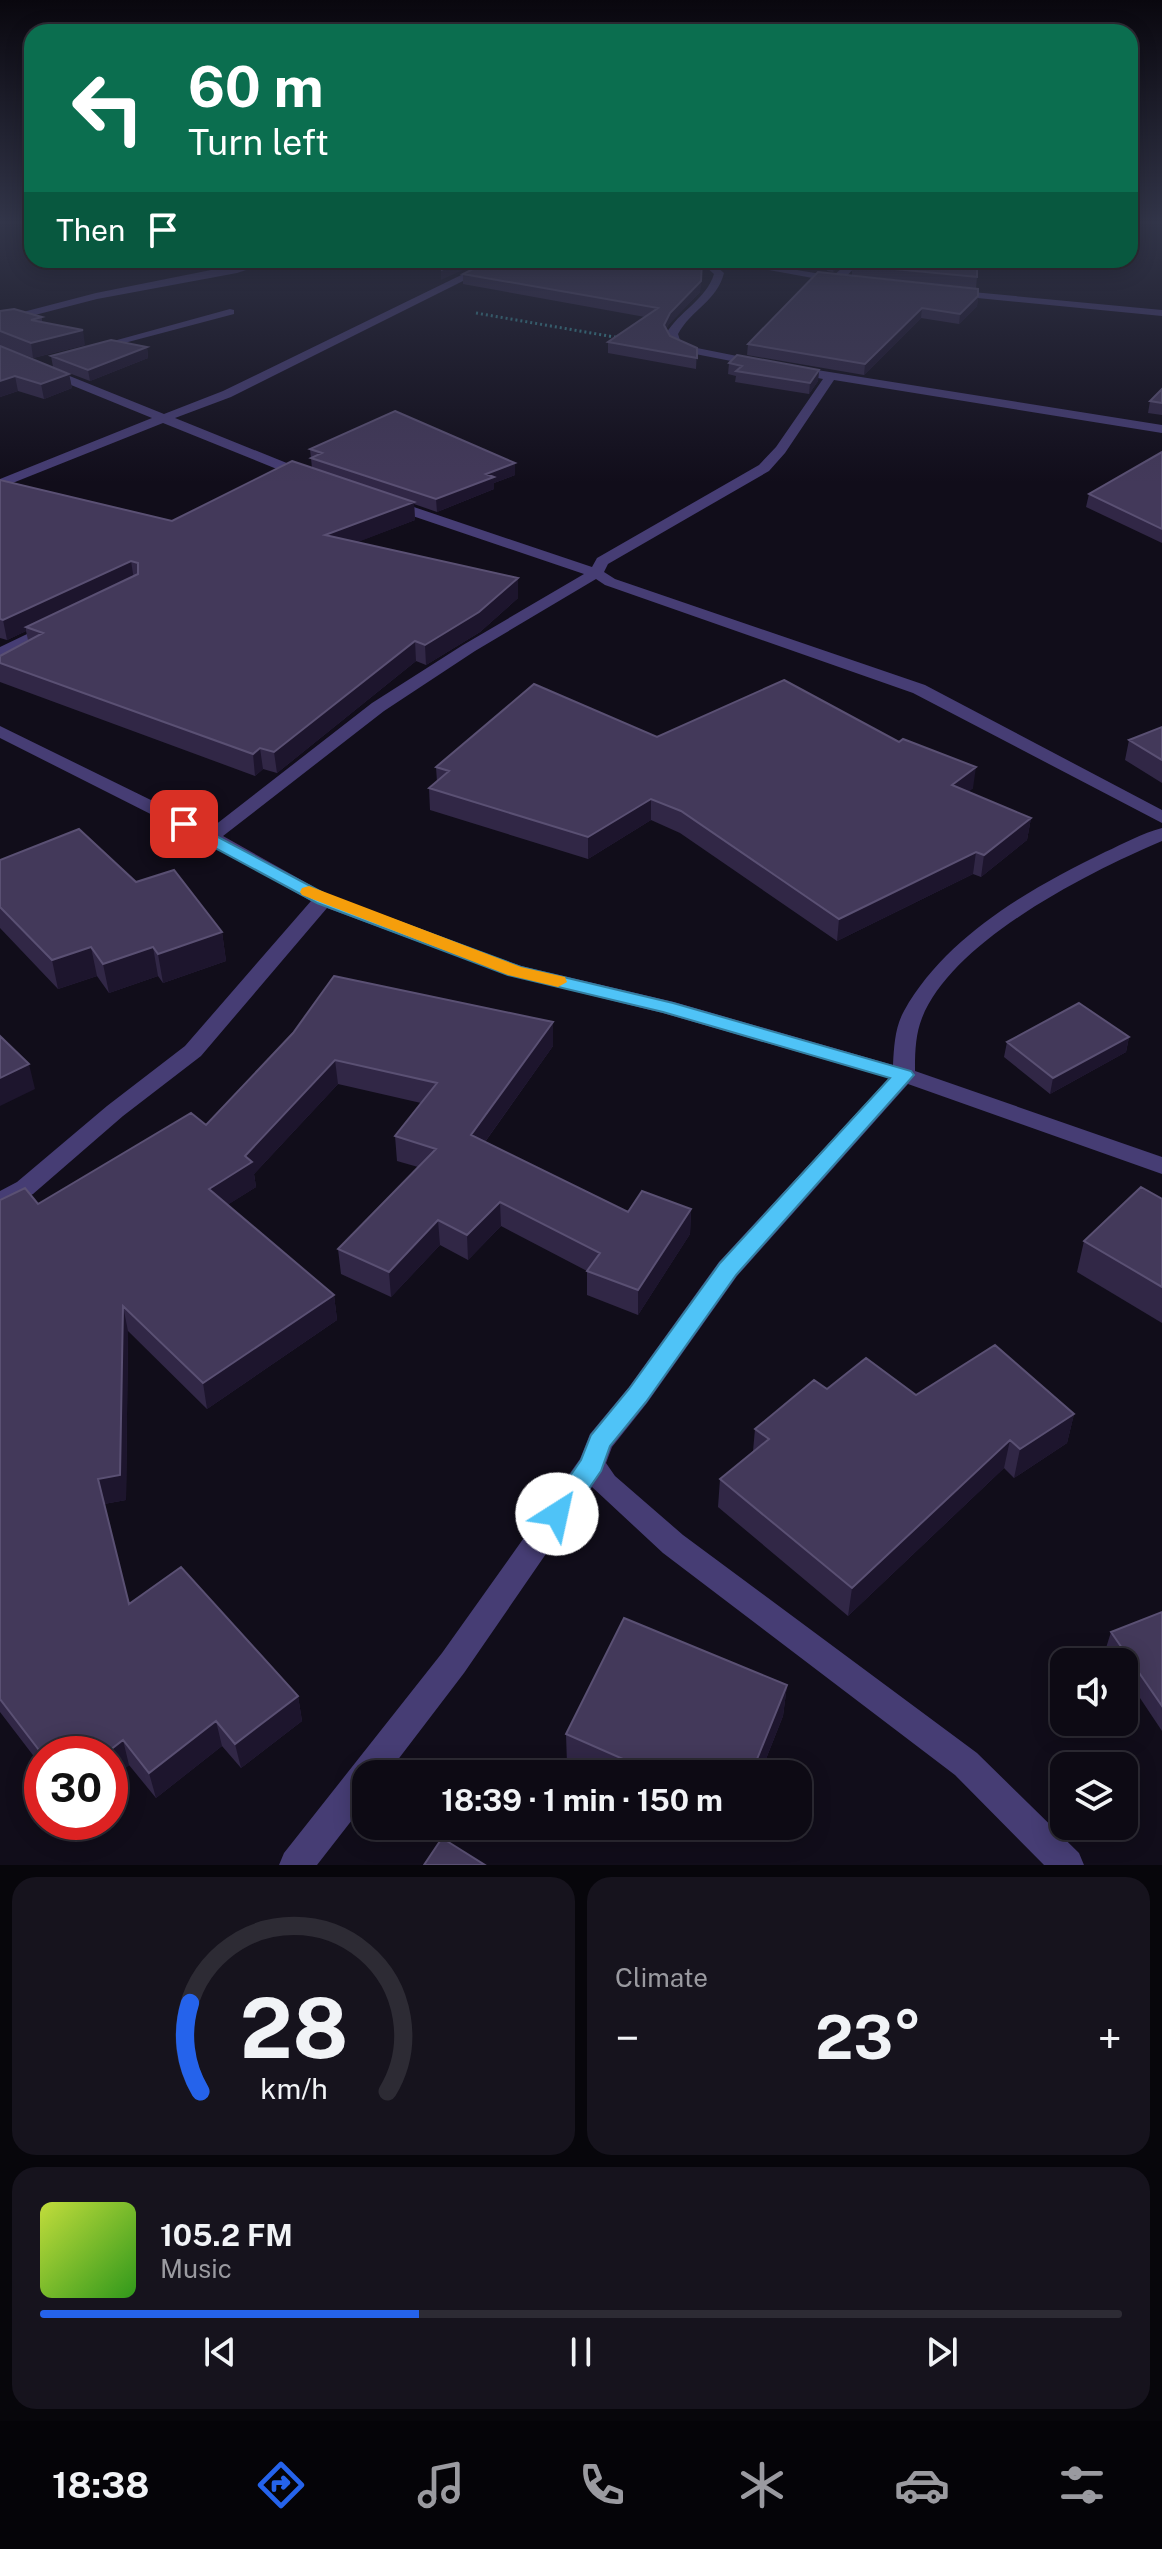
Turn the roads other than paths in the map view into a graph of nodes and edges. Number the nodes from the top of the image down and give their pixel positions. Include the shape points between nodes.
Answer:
1 (46, 309) edge
2 (402, 309) edge
3 (693, 309) edge
4 (1122, 309) edge
5 (230, 312) dead end
6 (1162, 313) edge
7 (0, 321) edge
8 (0, 352) edge
9 (76, 353) edge
10 (47, 361) edge
11 (33, 365) junction
12 (777, 368) edge
13 (805, 373) edge
14 (830, 376) junction
15 (164, 420) junction
16 (1162, 429) edge
17 (316, 479) edge
18 (0, 484) edge
19 (375, 499) edge
20 (596, 573) junction
21 (66, 621) edge
22 (0, 653) edge
23 (0, 731) edge
24 (1162, 817) edge
25 (1162, 834) edge
26 (211, 837) junction
27 (323, 900) junction
28 (904, 1075) junction
29 (1162, 1166) edge
30 (0, 1201) edge
31 (592, 1464) junction
32 (379, 1760) edge
33 (352, 1794) edge
34 (296, 1865) edge
35 (1067, 1865) edge

1 - 7 street
2 - 15 street via 240,389
3 - 12 street via 675,326 675,342 694,351
4 - 6 street
5 - 9 street
8 - 11 street
10 - 11 street
11 - 15 street
13 - 14 street
14 - 16 street
14 - 20 street via 784,450 764,468 602,561
15 - 17 street
15 - 18 street
19 - 20 street
20 - 24 street via 919,689
20 - 26 street via 378,707
21 - 22 street
23 - 26 street
25 - 28 street via 1085,871 978,938 932,981 913,1012 904,1040
26 - 27 street
27 - 28 street via 515,971 667,1007
27 - 30 street via 193,1051 25,1188
28 - 29 street
28 - 31 street via 728,1269 600,1442
31 - 32 street
31 - 35 street via 605,1484 673,1544 966,1764
33 - 34 street

